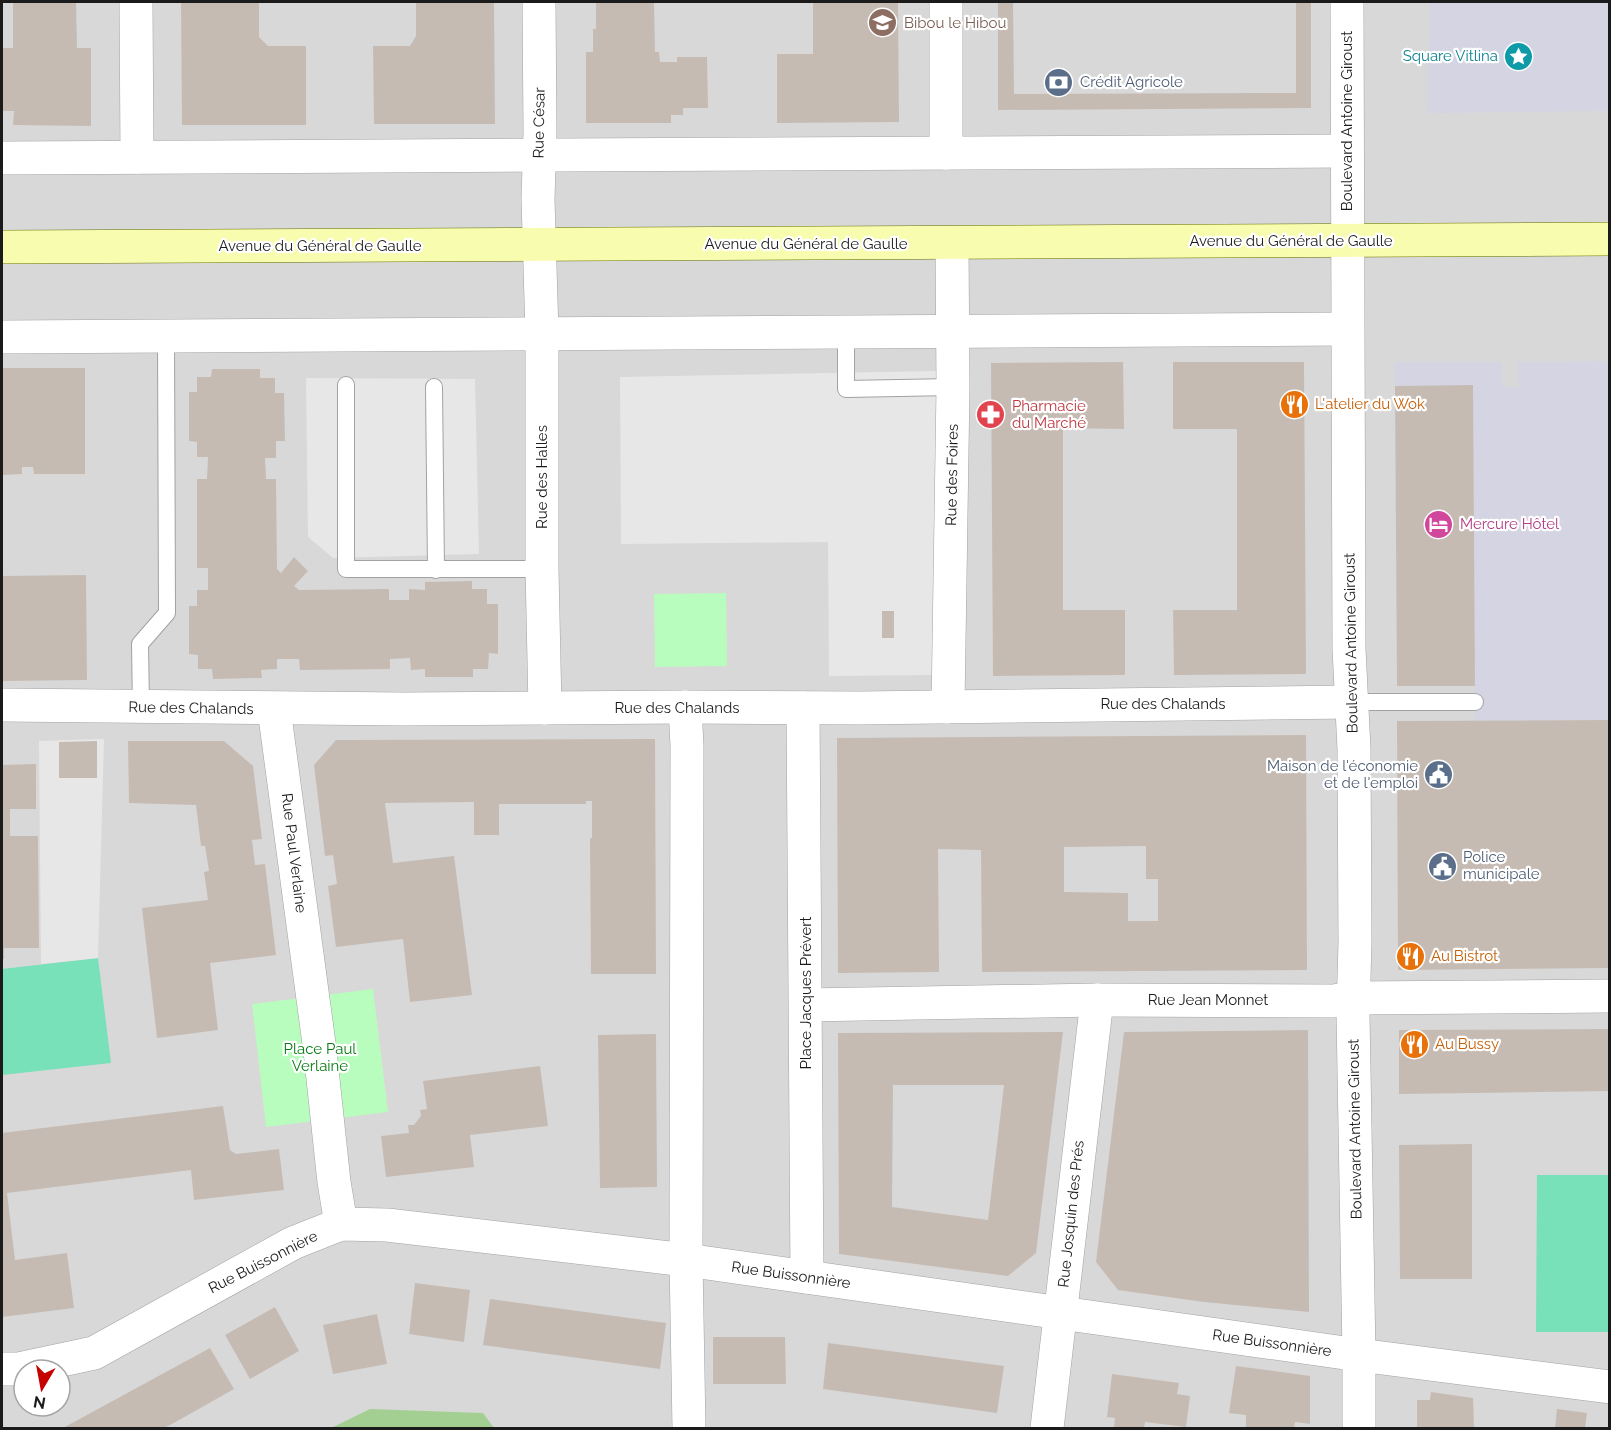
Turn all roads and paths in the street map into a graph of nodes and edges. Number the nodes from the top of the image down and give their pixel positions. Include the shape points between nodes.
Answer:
1 (136, 2) edge
2 (539, 2) edge
3 (946, 2) edge
4 (1347, 2) edge
5 (1347, 151) junction
6 (946, 153) junction
7 (539, 155) junction
8 (137, 157) junction
9 (2, 158) edge
10 (1610, 239) edge
11 (1347, 241) junction
12 (952, 243) junction
13 (538, 245) junction
14 (2, 247) edge
15 (1347, 329) junction
16 (846, 332) junction
17 (953, 332) junction
18 (542, 334) junction
19 (166, 336) junction
20 (2, 337) edge
21 (346, 385) dead end
22 (434, 387) dead end
23 (953, 387) junction
24 (542, 569) junction
25 (436, 570) junction
26 (1352, 702) junction
27 (1475, 702) dead end
28 (2, 705) edge
29 (141, 707) junction
30 (685, 707) junction
31 (948, 707) junction
32 (545, 708) junction
33 (803, 708) junction
34 (274, 709) junction
35 (1610, 996) edge
36 (1353, 998) junction
37 (1097, 1000) junction
38 (806, 1005) junction
39 (341, 1224) junction
40 (686, 1260) junction
41 (807, 1277) junction
42 (1061, 1312) junction
43 (1359, 1355) junction
44 (2, 1369) edge
45 (1610, 1387) edge
46 (689, 1428) edge
47 (1047, 1428) edge
48 (1359, 1428) edge

1 - 8 street
2 - 7 street, Rue César
3 - 6 street
4 - 5 street, Boulevard Antoine Giroust
5 - 6 street
5 - 11 street, Boulevard Antoine Giroust
6 - 7 street
7 - 8 street
7 - 13 street, Rue César
8 - 9 street
10 - 11 main road, Avenue du Général de Gaulle
11 - 12 main road, Avenue du Général de Gaulle
11 - 15 street, Boulevard Antoine Giroust
12 - 13 main road, Avenue du Général de Gaulle
12 - 17 street, Rue des Foires
13 - 14 main road, Avenue du Général de Gaulle
13 - 18 street, Rue des Halles
15 - 17 street
15 - 26 street, Boulevard Antoine Giroust
16 - 17 street
16 - 18 street
16 - 23 lane via 846,388
17 - 23 street, Rue des Foires
18 - 19 street
18 - 24 street, Rue des Halles
19 - 20 street
19 - 29 lane via 167,613 140,644
21 - 25 lane via 346,569
22 - 25 lane
23 - 31 street, Rue des Foires
24 - 25 lane
24 - 32 street, Rue des Halles
26 - 27 lane
26 - 31 street, Rue des Chalands
26 - 36 street, Boulevard Antoine Giroust
28 - 29 street, Rue des Chalands
29 - 34 street, Rue des Chalands
30 - 32 street, Rue des Chalands
30 - 33 street, Rue des Chalands
30 - 40 street
31 - 33 street, Rue des Chalands
32 - 34 street, Rue des Chalands
33 - 38 street, Place Jacques Prévert
34 - 39 street, Rue Paul Verlaine
35 - 36 street, Rue Jean Monnet
36 - 37 street, Rue Jean Monnet
36 - 43 street, Boulevard Antoine Giroust
37 - 38 street, Rue Jean Monnet
37 - 42 street, Rue Josquin des Prés
38 - 41 street, Place Jacques Prévert
39 - 40 street, Rue Buissonnière via 387,1225
39 - 44 street, Rue Buissonnière via 293,1243 94,1353
40 - 41 street, Rue Buissonnière
40 - 46 street
41 - 42 street, Rue Buissonnière
42 - 43 street, Rue Buissonnière
42 - 47 street, Rue Josquin des Prés
43 - 45 street, Rue Buissonnière
43 - 48 street, Boulevard Antoine Giroust

